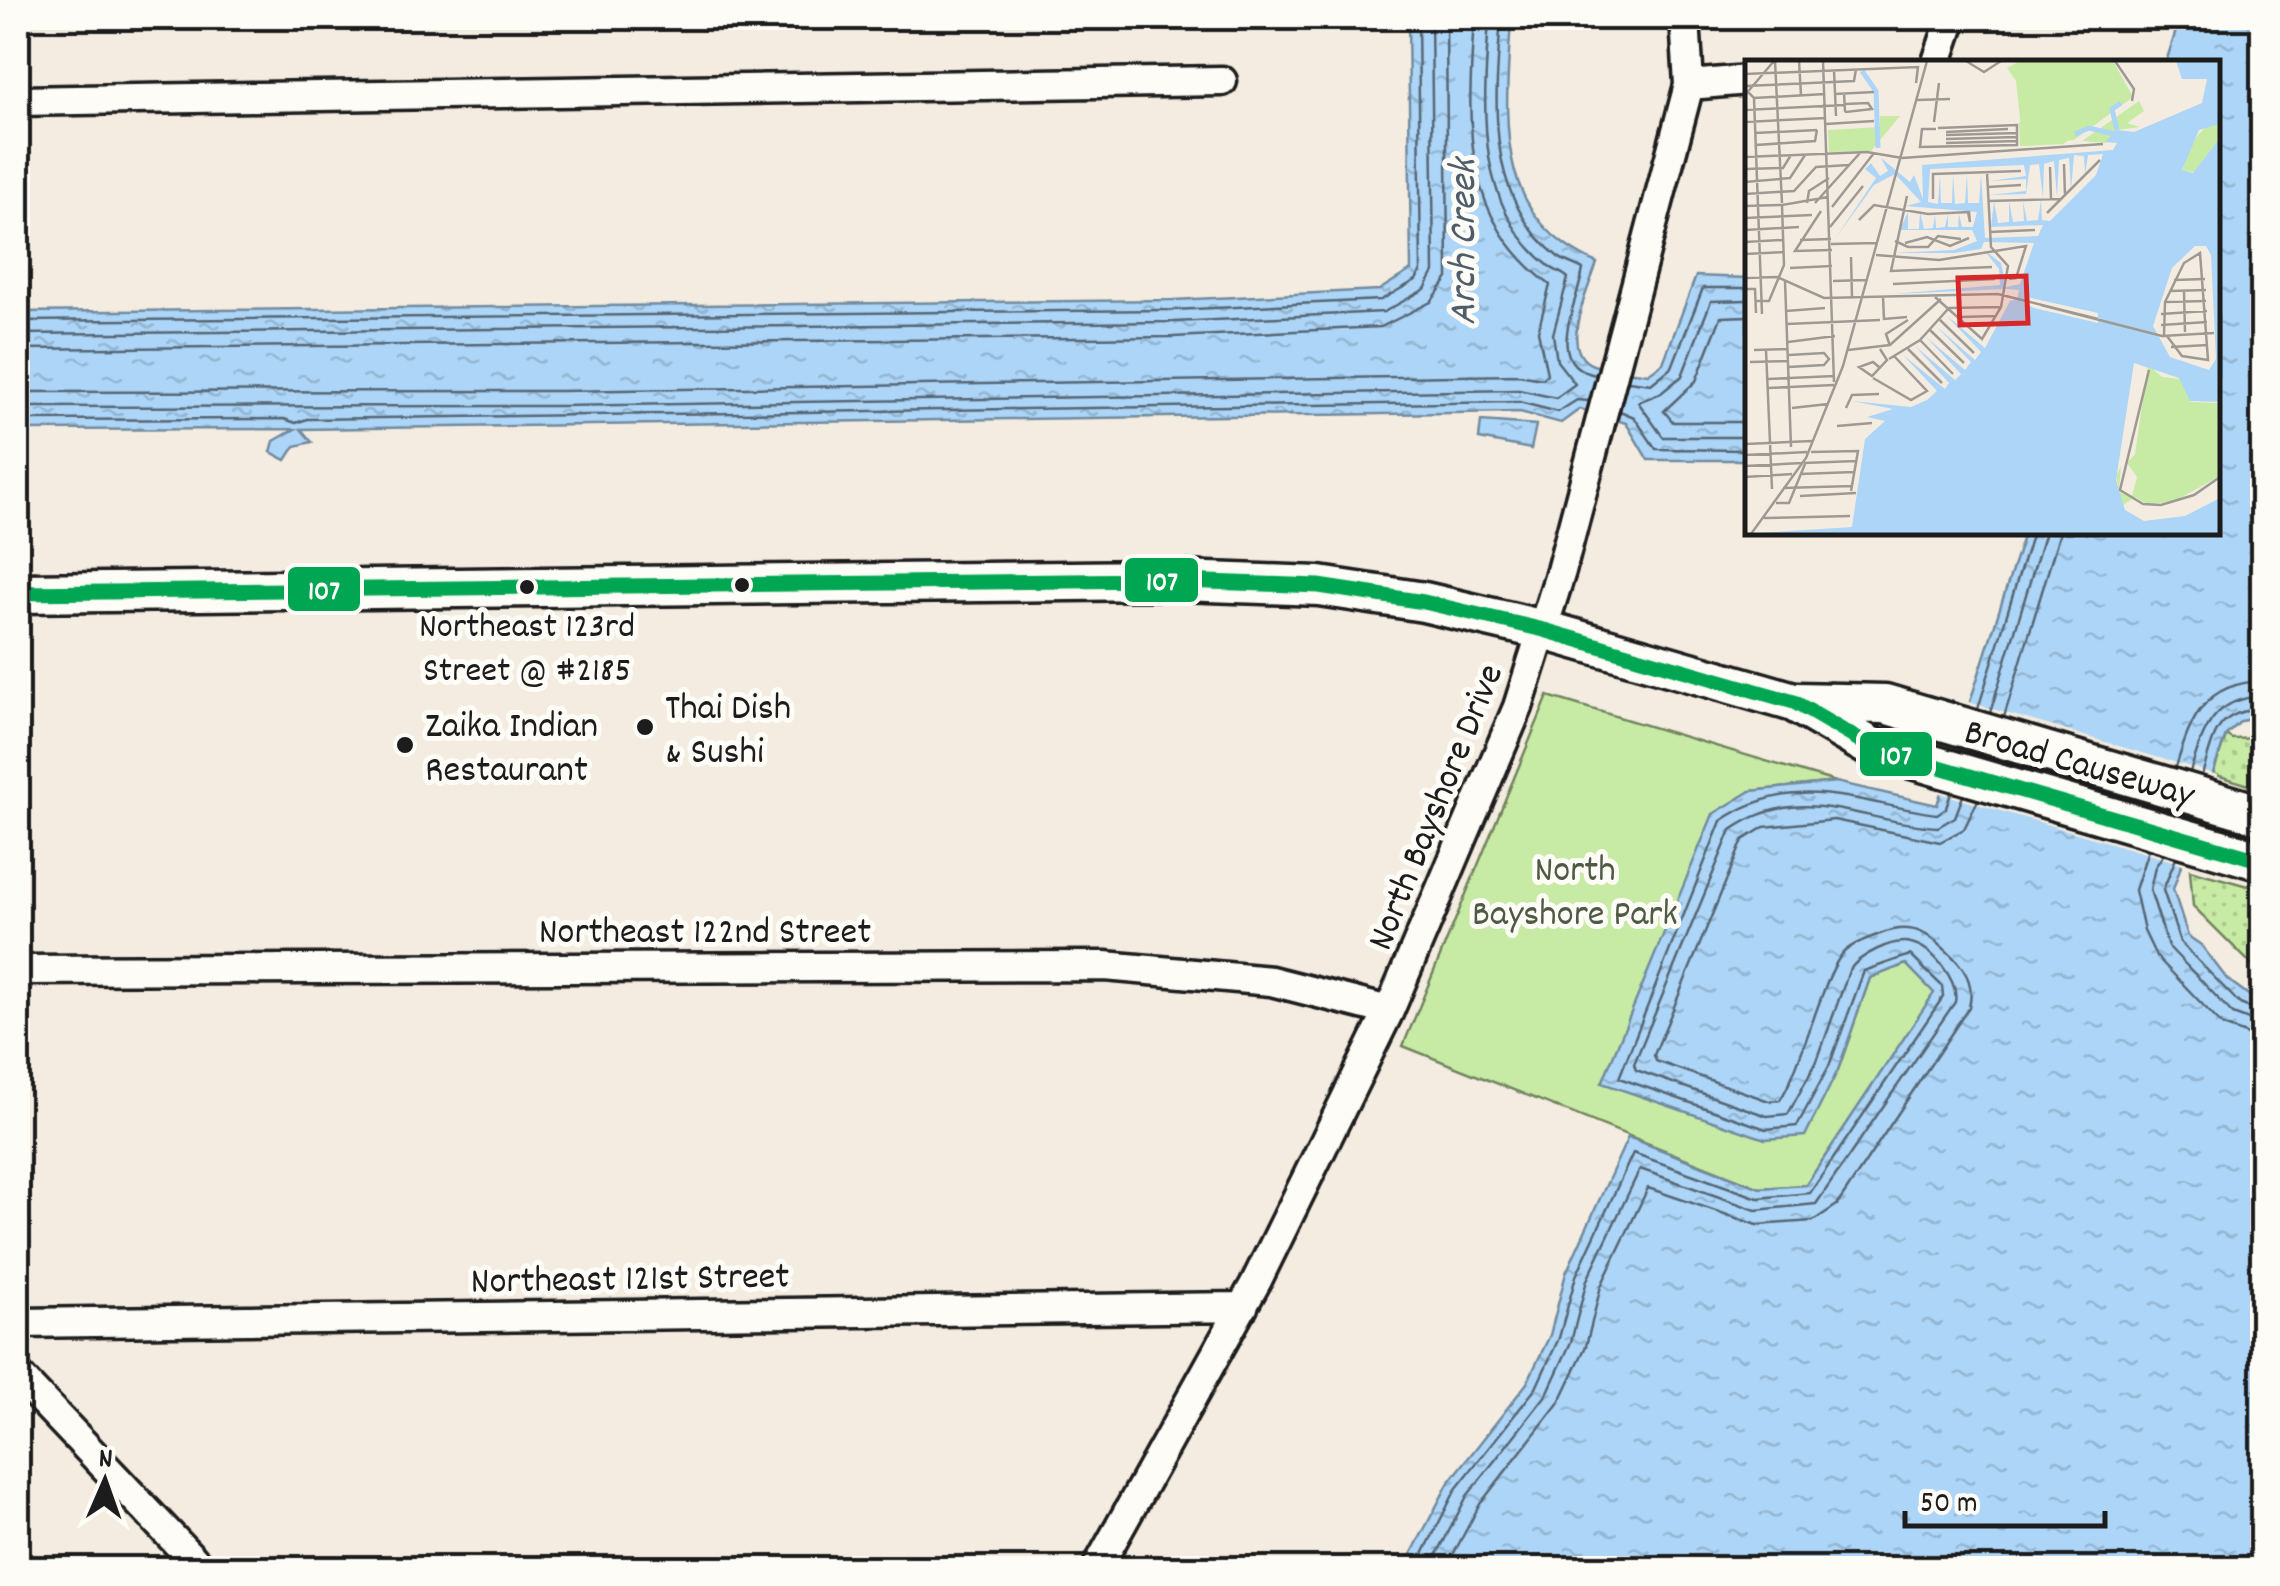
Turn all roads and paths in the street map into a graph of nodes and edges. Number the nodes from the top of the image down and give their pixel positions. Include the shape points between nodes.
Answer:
1 (1686, 18) edge
2 (1952, 18) edge
3 (1938, 60) edge
4 (1745, 80) edge
5 (1222, 81) dead end
6 (1689, 85) junction
7 (18, 101) edge
8 (18, 592) edge
9 (1544, 630) junction
10 (1794, 702) junction
11 (2252, 812) edge
12 (2246, 856) edge
13 (18, 970) edge
14 (1389, 1011) junction
15 (1243, 1308) junction
16 (18, 1322) edge
17 (18, 1375) edge
18 (201, 1568) edge
19 (1097, 1568) edge

1 - 6 street, North Bayshore Drive
2 - 3 street
4 - 6 street
5 - 7 street
6 - 9 street, North Bayshore Drive
8 - 9 main road via 1241,580 1392,597
9 - 10 main road
9 - 14 street, North Bayshore Drive
10 - 11 main road, Broad Causeway via 1885,704
10 - 12 main road, Broad Causeway via 1871,747
13 - 14 street, Northeast 122nd Street via 1105,966 1271,982
14 - 15 street, North Bayshore Drive
15 - 16 street, Northeast 121st Street
15 - 19 street, North Bayshore Drive
17 - 18 street

